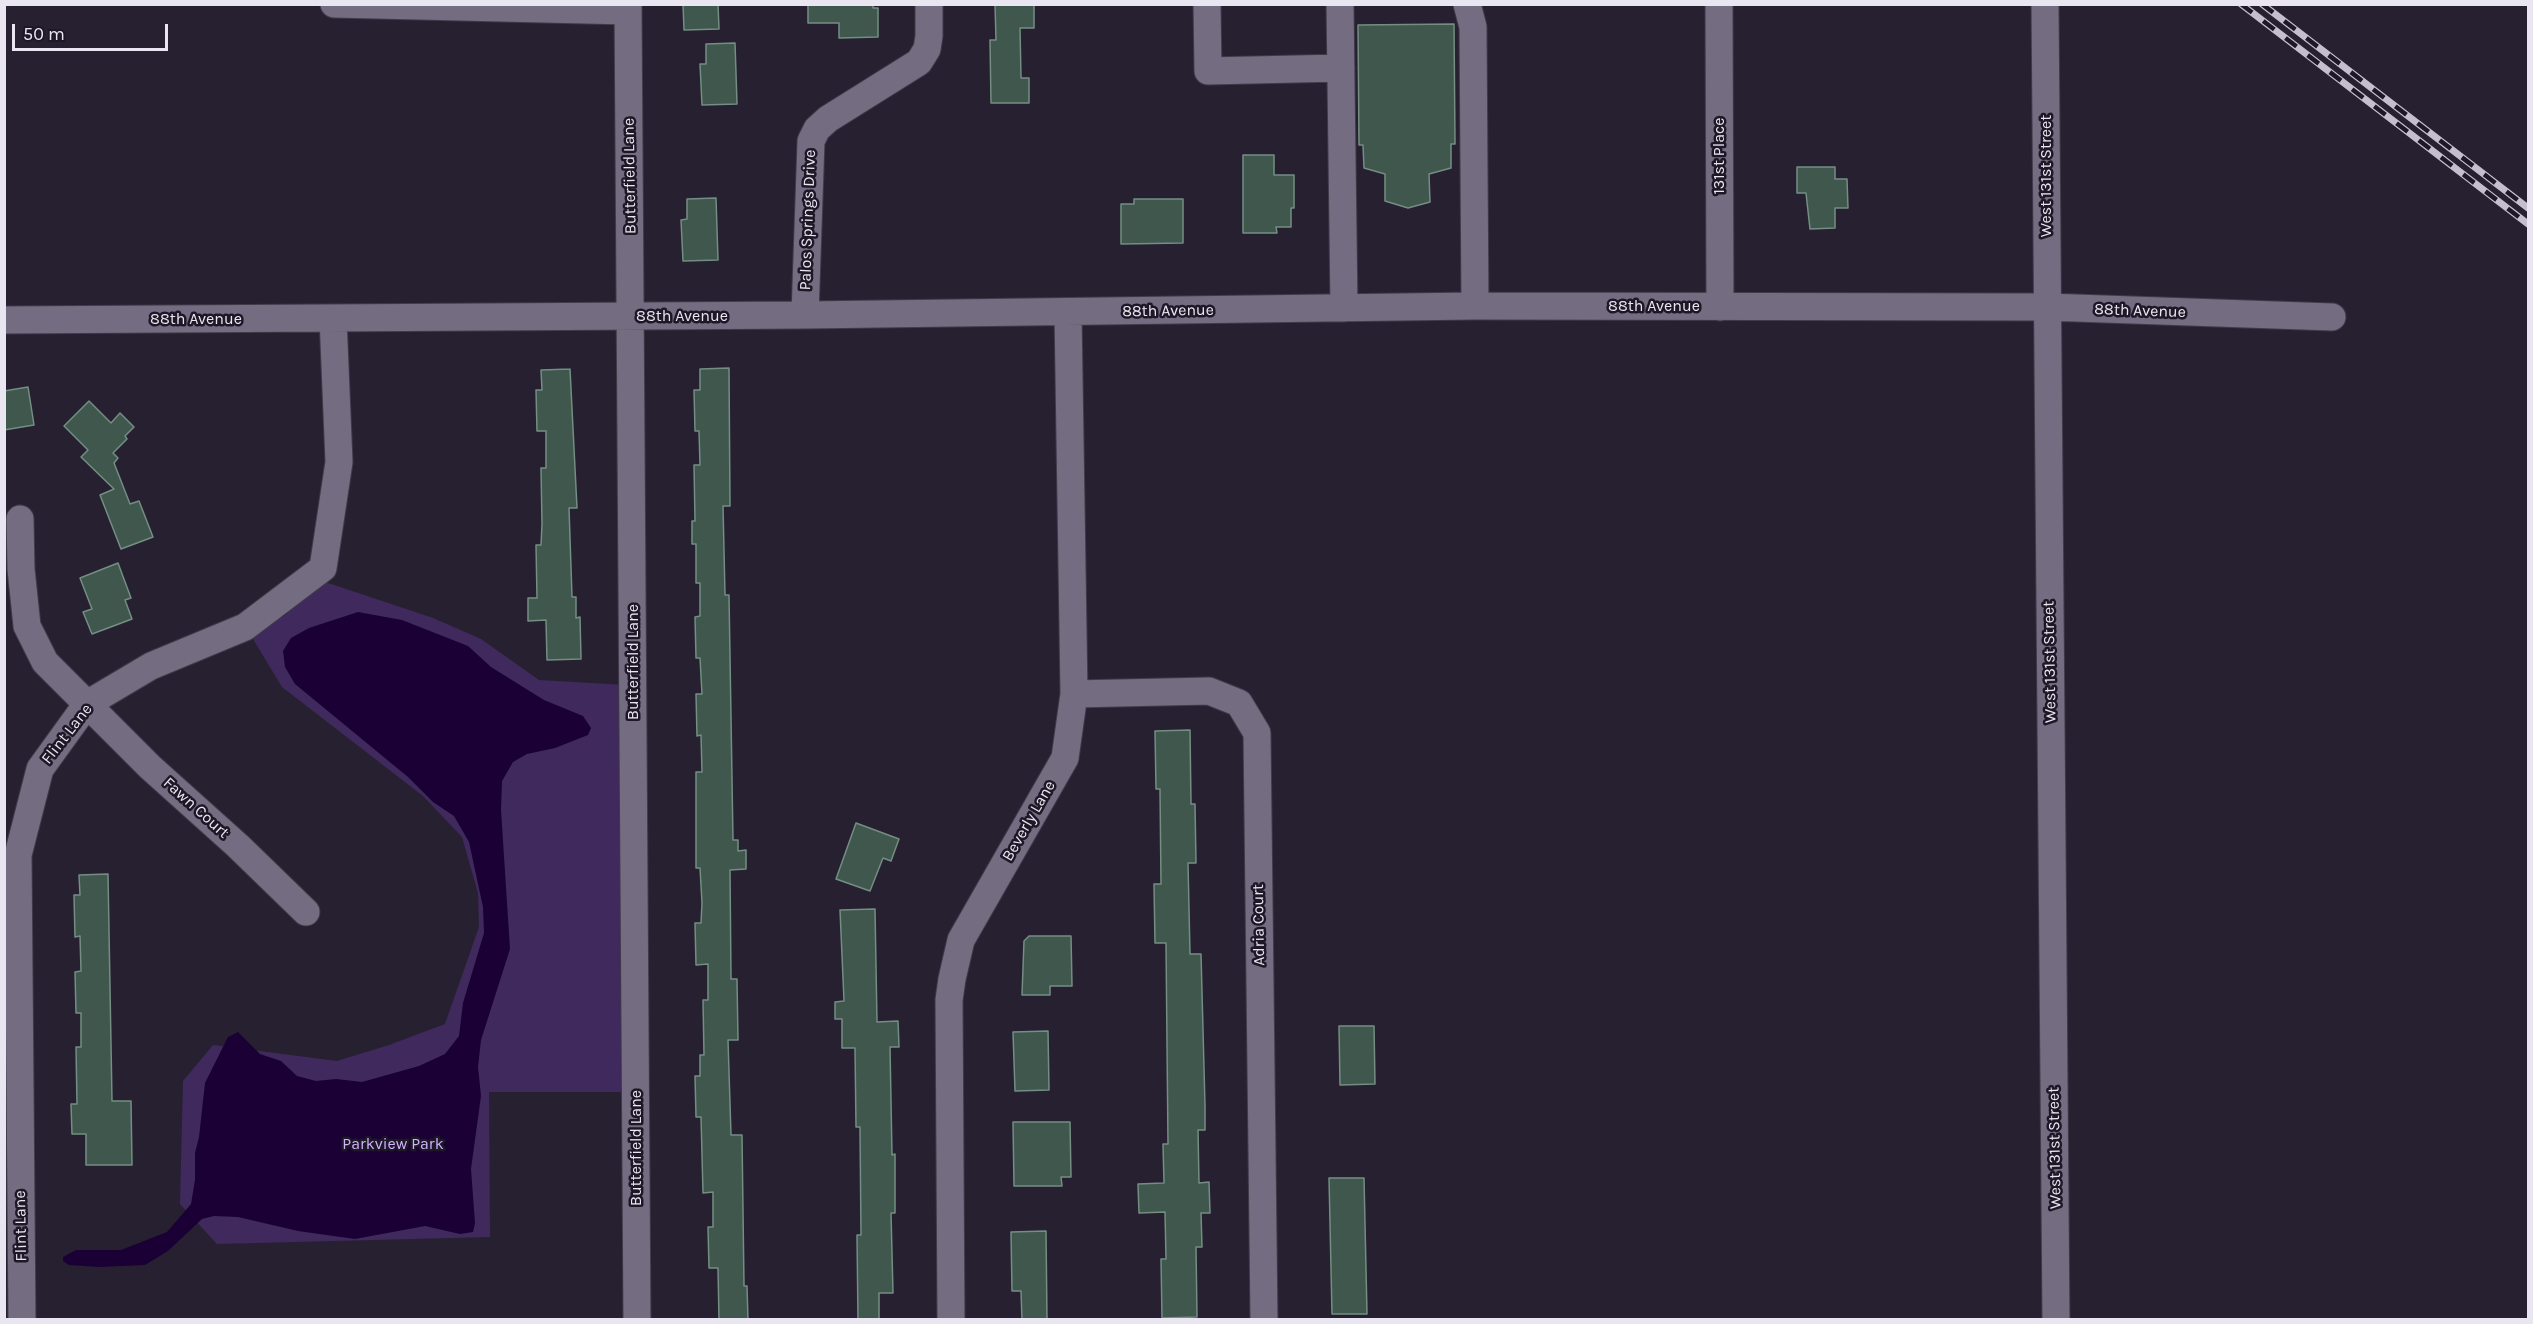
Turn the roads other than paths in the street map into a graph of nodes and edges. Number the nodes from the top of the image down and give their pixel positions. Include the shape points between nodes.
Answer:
1 (334, 4) edge
2 (929, 4) edge
3 (1208, 4) edge
4 (1340, 4) edge
5 (1467, 4) edge
6 (1719, 4) edge
7 (2045, 4) edge
8 (628, 8) edge
9 (1341, 68) junction
10 (1475, 306) junction
11 (1720, 307) junction
12 (2047, 307) junction
13 (1344, 308) junction
14 (1068, 312) junction
15 (805, 315) junction
16 (631, 316) junction
17 (2332, 317) dead end
18 (333, 318) junction
19 (4, 320) edge
20 (20, 519) dead end
21 (1074, 694) junction
22 (87, 704) junction
23 (306, 912) dead end
24 (22, 1320) edge
25 (637, 1320) edge
26 (951, 1320) edge
27 (1264, 1320) edge
28 (2056, 1320) edge

1 - 8 street
2 - 15 street, Palos Springs Drive via 927,49 919,62 828,119 811,141
3 - 9 street via 1208,71
4 - 9 street
5 - 10 street via 1473,27
6 - 11 street, 131st Place
7 - 12 street, West 131st Street
8 - 16 street, Butterfield Lane
9 - 13 street
10 - 11 street, 88th Avenue
10 - 13 street, 88th Avenue
11 - 12 street, 88th Avenue
12 - 17 street, 88th Avenue
12 - 28 street, West 131st Street
13 - 14 street, 88th Avenue
14 - 15 street, 88th Avenue
14 - 21 street, Beverly Lane
15 - 16 street, 88th Avenue
16 - 18 street, 88th Avenue
16 - 25 street, Butterfield Lane
18 - 19 street, 88th Avenue
18 - 22 street, Flint Lane via 339,462 322,568 245,627 151,666
20 - 22 street, Fawn Court via 27,626 45,662
21 - 26 street, Beverly Lane via 1065,758 962,940 952,978
21 - 27 street, Adria Court via 1209,691 1239,703 1257,733
22 - 23 street, Fawn Court
22 - 24 street, Flint Lane via 40,769 18,855

